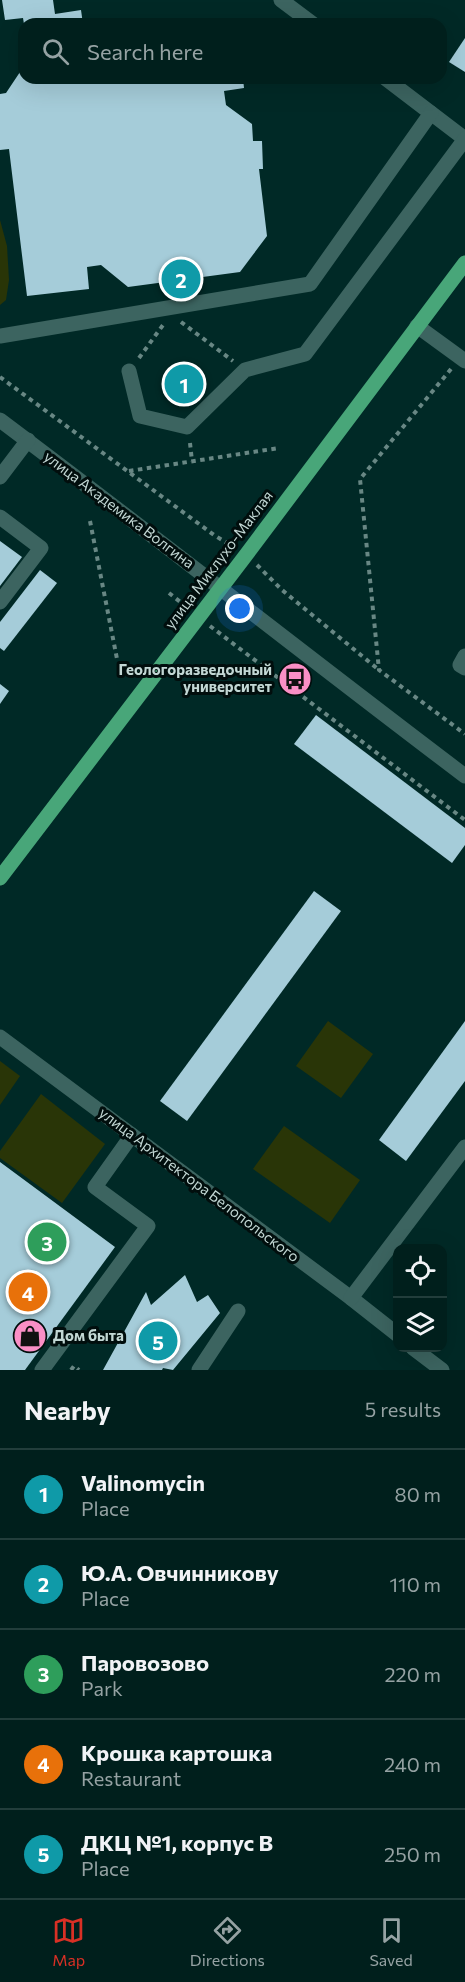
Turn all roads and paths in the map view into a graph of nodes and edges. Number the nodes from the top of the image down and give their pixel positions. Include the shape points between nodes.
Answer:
1 (281, 0) edge
2 (305, 18) edge
3 (393, 84) edge
4 (431, 113) junction
5 (465, 139) edge
6 (465, 262) edge
7 (179, 322) dead end
8 (164, 324) dead end
9 (417, 326) junction
10 (0, 336) edge
11 (224, 355) dead end
12 (463, 360) edge
13 (129, 370) joint
14 (0, 377) edge
15 (0, 420) edge
16 (28, 440) junction
17 (279, 447) dead end
18 (128, 471) junction
19 (0, 477) edge
20 (0, 517) edge
21 (90, 520) dead end
22 (246, 555) junction
23 (220, 588) junction
24 (0, 602) edge
25 (237, 648) dead end
26 (465, 656) edge
27 (117, 659) dead end
28 (465, 668) edge
29 (379, 670) junction
30 (465, 734) edge
31 (465, 776) edge
32 (465, 820) edge
33 (0, 878) edge
34 (0, 1037) edge
35 (132, 1136) junction
36 (465, 1147) edge
37 (351, 1298) junction
38 (238, 1311) dead end
39 (393, 1331) edge
40 (419, 1352) edge
41 (42, 1370) edge
42 (72, 1370) edge
43 (79, 1370) edge
44 (199, 1370) edge
45 (442, 1370) edge

1 - 2 street
3 - 4 street
4 - 5 street
4 - 10 street via 310,284
5 - 13 street via 305,354 245,370 187,428 140,416
6 - 9 main road, улица Миклухо-Маклая
7 - 11 path
8 - 13 path
9 - 12 street
9 - 22 main road, улица Миклухо-Маклая
12 - 29 path via 360,479
14 - 18 path
15 - 16 street, улица Академика Волгина
16 - 19 street
16 - 23 street, улица Академика Волгина
17 - 18 path
18 - 22 path
20 - 24 street via 41,548
21 - 27 path
22 - 23 main road, улица Миклухо-Маклая
22 - 29 path
23 - 31 street, улица Академика Волгина
23 - 33 main road, улица Миклухо-Маклая
25 - 32 path
26 - 28 street via 460,665
29 - 30 path
34 - 35 street, улица Архитектора Белопольского
35 - 37 street, улица Архитектора Белопольского
35 - 41 street via 95,1187 148,1226
36 - 37 street
37 - 39 street, улица Архитектора Белопольского
38 - 44 street
40 - 45 street
42 - 43 path via 74,1366

